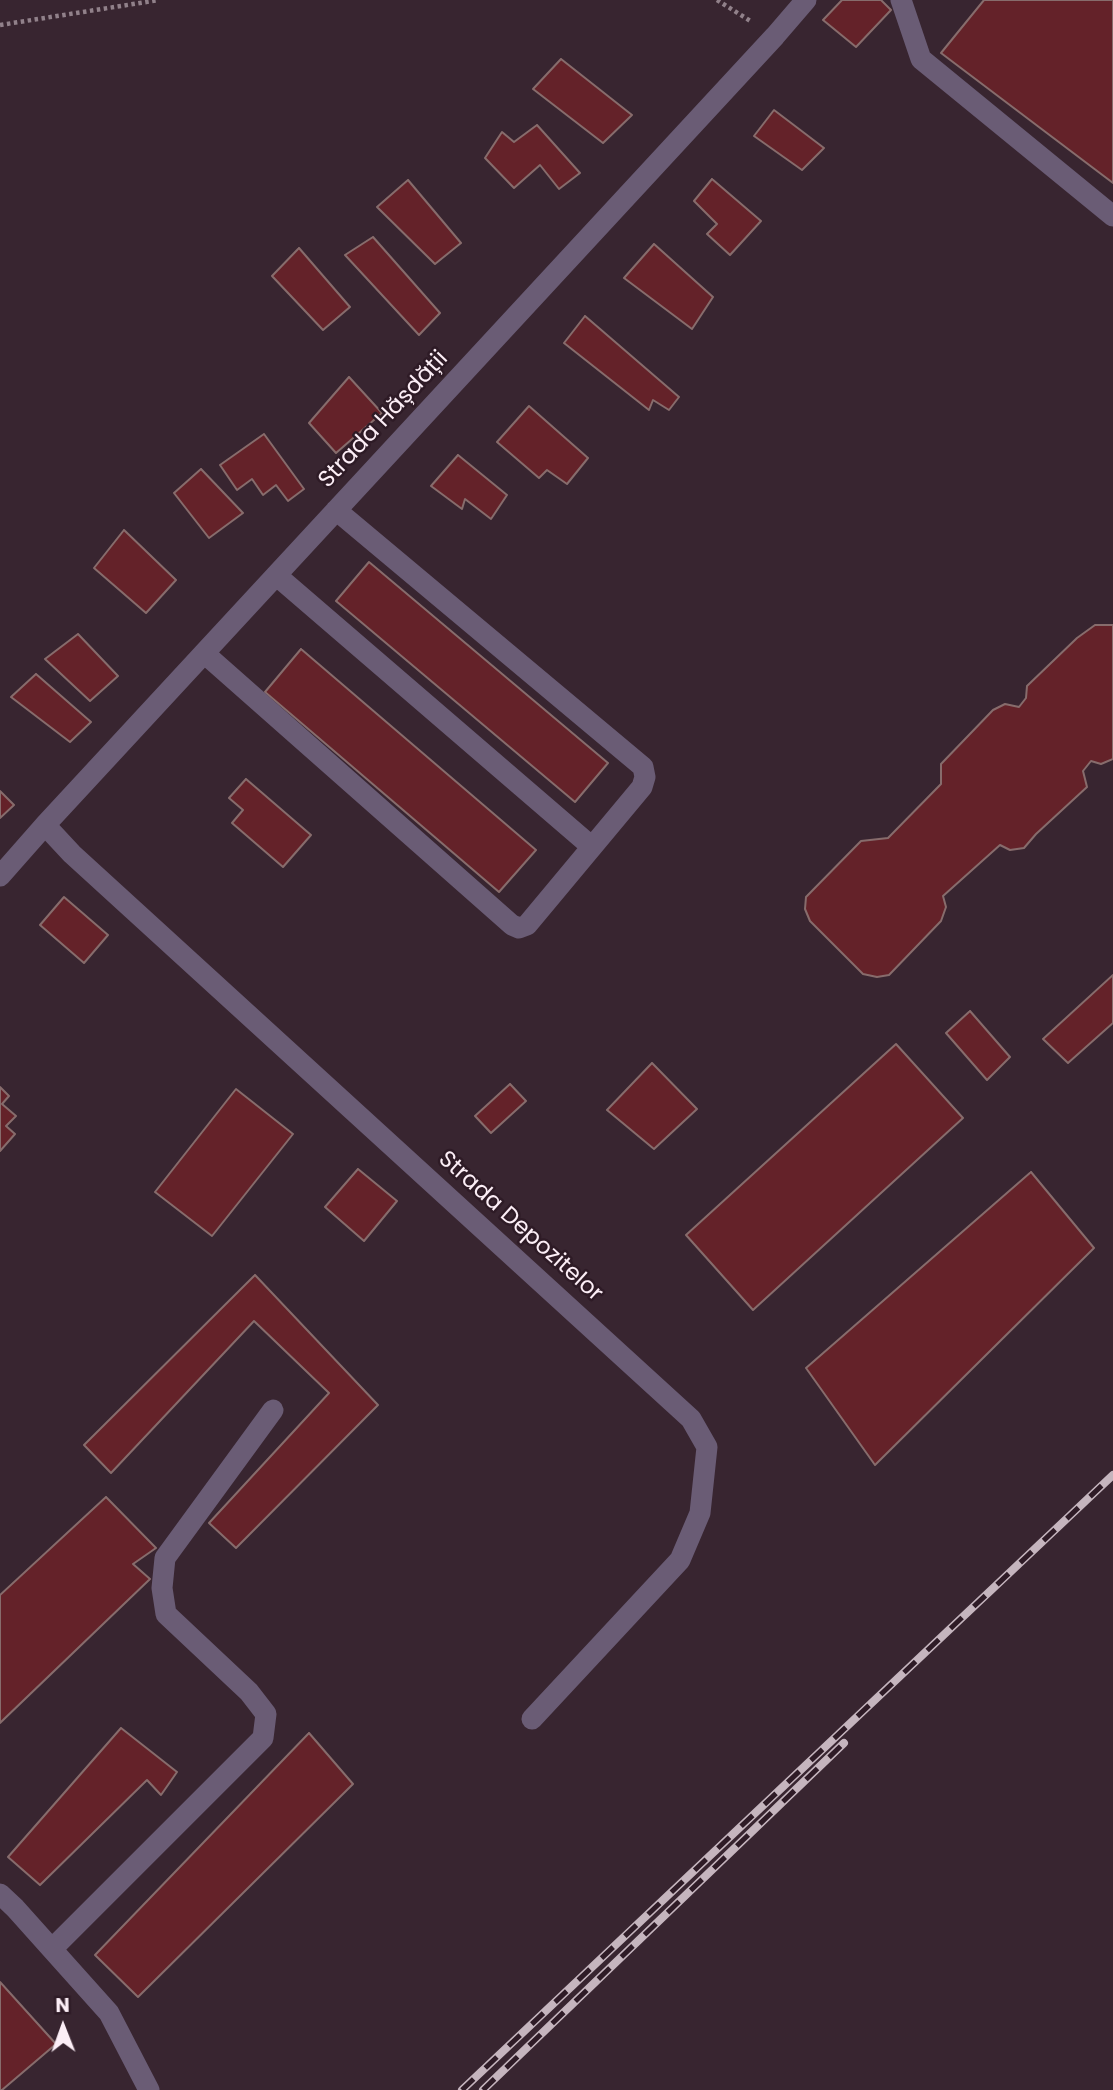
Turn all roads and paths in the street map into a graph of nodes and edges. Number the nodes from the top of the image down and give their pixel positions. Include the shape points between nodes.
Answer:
1 (159, 0) edge
2 (717, 0) edge
3 (806, 0) edge
4 (901, 0) edge
5 (0, 25) edge
6 (775, 36) junction
7 (1113, 216) edge
8 (336, 510) junction
9 (276, 575) junction
10 (204, 653) junction
11 (45, 825) junction
12 (592, 848) junction
13 (0, 876) edge
14 (274, 1410) dead end
15 (533, 1720) dead end
16 (0, 1894) edge
17 (52, 1949) junction
18 (149, 2090) edge

1 - 5 path
2 - 6 path
3 - 6 street, Strada Hășdății
4 - 7 street via 921,59
6 - 8 street, Strada Hășdății
8 - 9 street, Strada Hășdății
8 - 12 street via 643,767 642,787
9 - 10 street, Strada Hășdății
9 - 12 street
10 - 11 street, Strada Hășdății
10 - 12 street via 512,925 527,925
11 - 13 street, Strada Hășdății
11 - 15 street, Strada Depozitelor via 691,1419 702,1437 707,1447 700,1513 680,1560
14 - 17 street via 165,1558 162,1588 166,1614 249,1692 266,1714 263,1738
16 - 17 street
17 - 18 street via 109,2013

